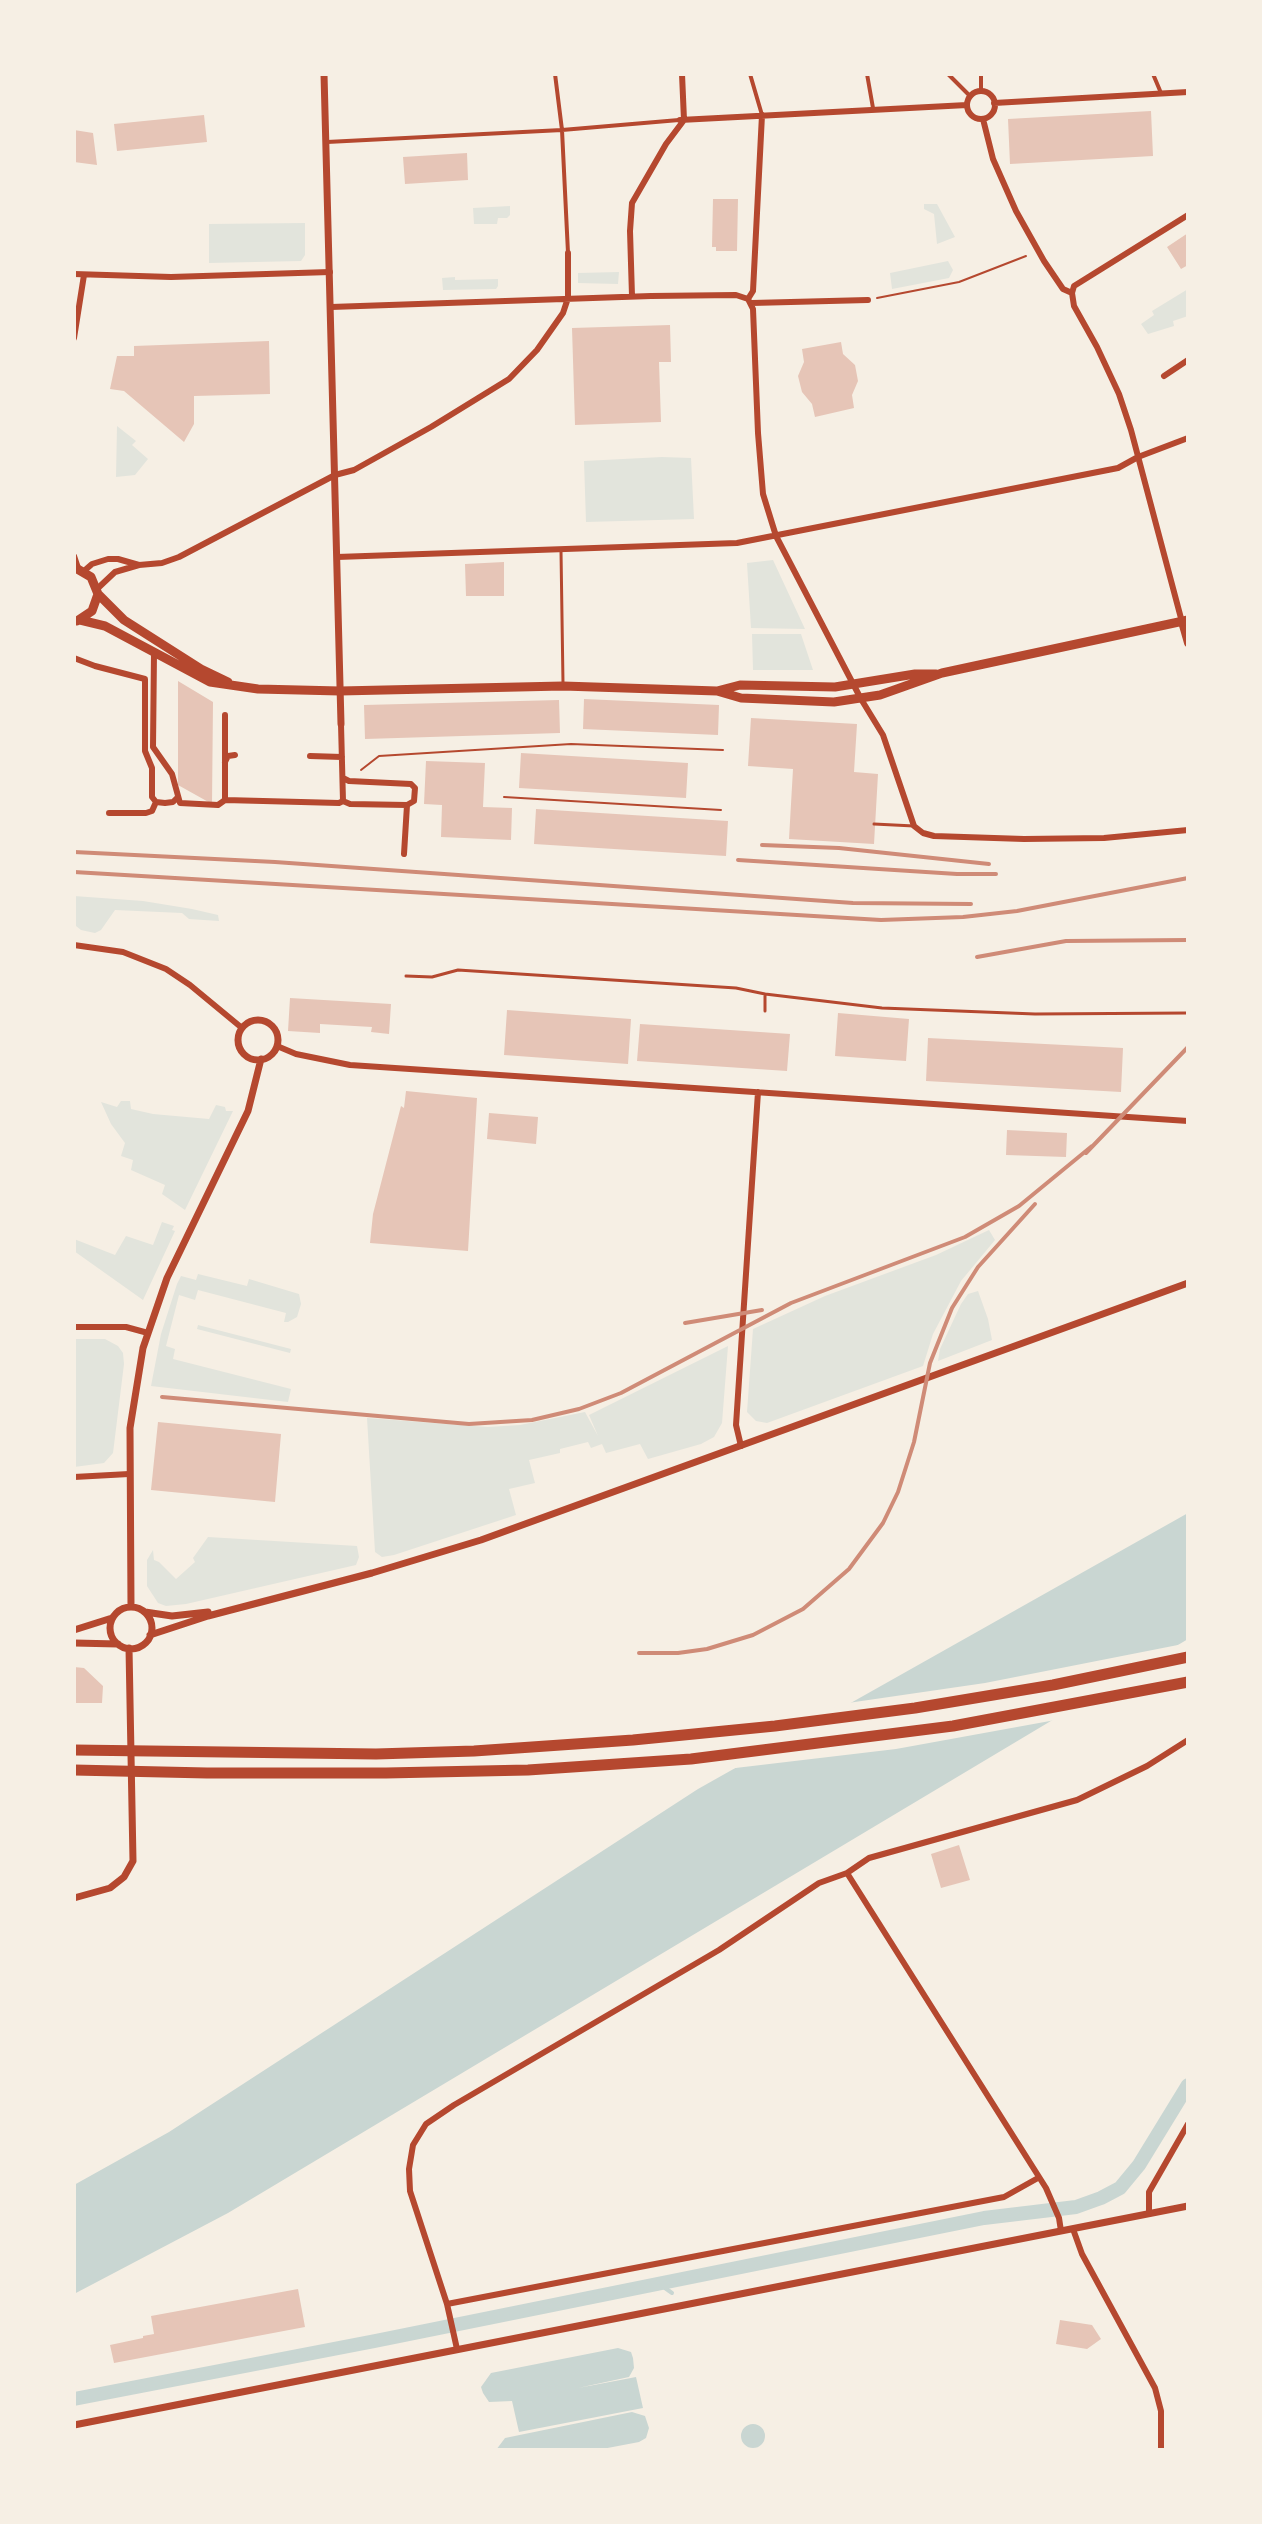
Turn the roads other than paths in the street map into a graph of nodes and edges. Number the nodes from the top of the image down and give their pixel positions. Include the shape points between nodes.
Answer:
1 (324, 74) edge
2 (555, 74) edge
3 (682, 74) edge
4 (750, 74) edge
5 (867, 74) edge
6 (948, 74) edge
7 (981, 74) edge
8 (1153, 74) edge
9 (981, 92) junction
10 (1188, 92) edge
11 (1161, 93) junction
12 (970, 96) junction
13 (994, 103) junction
14 (967, 105) junction
15 (873, 108) junction
16 (762, 115) junction
17 (983, 119) junction
18 (682, 120) junction
19 (562, 130) junction
20 (327, 142) junction
21 (1188, 215) edge
22 (568, 253) joint
23 (331, 272) junction
24 (74, 274) edge
25 (84, 275) junction
26 (1072, 293) junction
27 (632, 296) junction
28 (568, 298) junction
29 (868, 300) road end
30 (750, 301) junction
31 (331, 307) junction
32 (74, 338) edge
33 (1187, 362) edge
34 (1164, 376) dead end
35 (1188, 438) edge
36 (1138, 457) junction
37 (335, 475) junction
38 (776, 536) junction
39 (561, 551) junction
40 (74, 556) edge
41 (337, 557) junction
42 (139, 565) junction
43 (78, 569) edge
44 (97, 592) junction
45 (1185, 621) edge
46 (76, 623) edge
47 (1188, 643) edge
48 (154, 653) junction
49 (74, 658) edge
50 (156, 664) junction
51 (942, 673) junction
52 (142, 677) junction
53 (235, 685) junction
54 (854, 685) junction
55 (563, 686) junction
56 (340, 691) junction
57 (717, 691) junction
58 (861, 699) junction
59 (225, 715) dead end
60 (341, 724) joint
61 (235, 755) dead end
62 (310, 756) dead end
63 (342, 757) junction
64 (225, 762) junction
65 (343, 778) junction
66 (415, 794) junction
67 (424, 794) dead end
68 (177, 798) junction
69 (225, 800) junction
70 (343, 801) junction
71 (156, 802) junction
72 (407, 805) junction
73 (109, 813) dead end
74 (874, 824) dead end
75 (914, 826) junction
76 (1188, 830) edge
77 (404, 854) dead end
78 (74, 945) edge
79 (406, 976) dead end
80 (765, 994) junction
81 (765, 1011) dead end
82 (1188, 1013) edge
83 (242, 1028) junction
84 (277, 1046) junction
85 (261, 1059) junction
86 (758, 1092) junction
87 (1188, 1121) edge
88 (1188, 1283) edge
89 (74, 1327) edge
90 (148, 1333) junction
91 (741, 1446) junction
92 (129, 1474) junction
93 (74, 1477) edge
94 (131, 1607) junction
95 (242, 1607) junction
96 (144, 1611) junction
97 (112, 1618) junction
98 (74, 1630) edge
99 (150, 1635) junction
100 (74, 1643) edge
101 (118, 1644) junction
102 (129, 1648) junction
103 (1188, 1657) edge
104 (1188, 1682) edge
105 (1188, 1740) edge
106 (74, 1750) edge
107 (74, 1770) edge
108 (847, 1873) junction
109 (74, 1898) edge
110 (1188, 2124) edge
111 (1038, 2178) junction
112 (1188, 2206) edge
113 (1149, 2214) junction
114 (1073, 2229) junction
115 (1061, 2231) junction
116 (447, 2304) junction
117 (457, 2349) junction
118 (74, 2425) edge
119 (1161, 2450) edge

1 - 20 street
2 - 19 street
3 - 18 street
4 - 16 street
5 - 15 street
6 - 12 street
7 - 9 street
8 - 11 street
9 - 12 street
9 - 13 street
10 - 11 street
11 - 13 street
12 - 14 street
13 - 17 street via 991,115
14 - 15 street
14 - 17 street via 971,116
15 - 16 street
16 - 18 street
16 - 30 street
17 - 26 street via 993,159 1031,240 1063,289
18 - 19 street
18 - 27 street via 632,203
19 - 20 street
19 - 22 street
20 - 23 street
21 - 26 street via 1074,286
22 - 28 street
23 - 25 street
23 - 31 street
24 - 25 street
25 - 32 street
26 - 36 street via 1119,394
27 - 28 street
27 - 30 street via 736,295
28 - 31 street
28 - 37 street via 544,342 509,379 367,463
29 - 30 street
30 - 38 street via 763,494
31 - 37 street
33 - 34 street
35 - 36 street
36 - 38 street via 1105,471
36 - 45 street
37 - 41 street
37 - 42 street via 179,557
38 - 39 street via 723,544
38 - 54 street
39 - 41 street
39 - 55 lane
40 - 43 street
41 - 56 street
42 - 43 street via 108,559
42 - 44 street via 115,572
43 - 44 main road via 91,577
44 - 46 main road via 92,611
44 - 53 main road via 124,620
45 - 47 main road
45 - 51 main road
46 - 48 main road via 105,626
48 - 50 street
48 - 53 main road via 210,682
49 - 52 street
50 - 52 street
50 - 68 street via 153,747 172,774
51 - 54 main road
51 - 58 main road
52 - 71 street via 145,751
53 - 56 main road
54 - 57 main road via 740,685
54 - 58 street
55 - 56 main road
55 - 57 main road
56 - 60 street
57 - 58 main road via 741,698
58 - 75 street via 883,735
59 - 64 street
60 - 63 street
61 - 64 street
62 - 63 street
63 - 65 street
64 - 69 street
65 - 66 street via 411,784
65 - 70 street
66 - 67 street
66 - 72 street
68 - 69 street via 184,805 218,805
68 - 71 street
69 - 70 street
70 - 72 street
71 - 73 street via 146,813
72 - 77 street
74 - 75 lane
75 - 76 street via 934,836 1010,839
78 - 83 street via 123,952 166,969
79 - 80 lane via 458,970
80 - 81 lane
80 - 82 lane via 894,1009
83 - 84 street via 255,1021 269,1024 277,1034
83 - 85 street via 238,1040 243,1052
84 - 85 street
84 - 86 street via 350,1065
85 - 90 street via 248,1111 176,1259
86 - 87 street
86 - 91 street via 736,1425
88 - 91 street
89 - 90 street via 126,1327
90 - 92 street via 134,1396
91 - 95 street via 470,1543
92 - 93 street
92 - 94 street
94 - 96 street
94 - 97 street
95 - 96 street via 185,1615
95 - 99 street
96 - 99 street
97 - 98 street
97 - 101 street via 110,1632
99 - 102 street
100 - 101 street
101 - 102 street
102 - 109 street via 133,1861 110,1888
103 - 106 highway via 915,1708 633,1740 418,1753
104 - 107 highway via 907,1733 616,1765 386,1773
105 - 108 street via 1077,1800 869,1858
108 - 111 street
108 - 116 street via 819,1883 719,1950 426,2124 413,2145 410,2191
110 - 113 street via 1149,2192
111 - 115 street via 1051,2197
111 - 116 street via 1004,2197
112 - 113 street
113 - 114 street
114 - 115 street
114 - 119 street via 1155,2388
115 - 117 street
116 - 117 street
117 - 118 street

